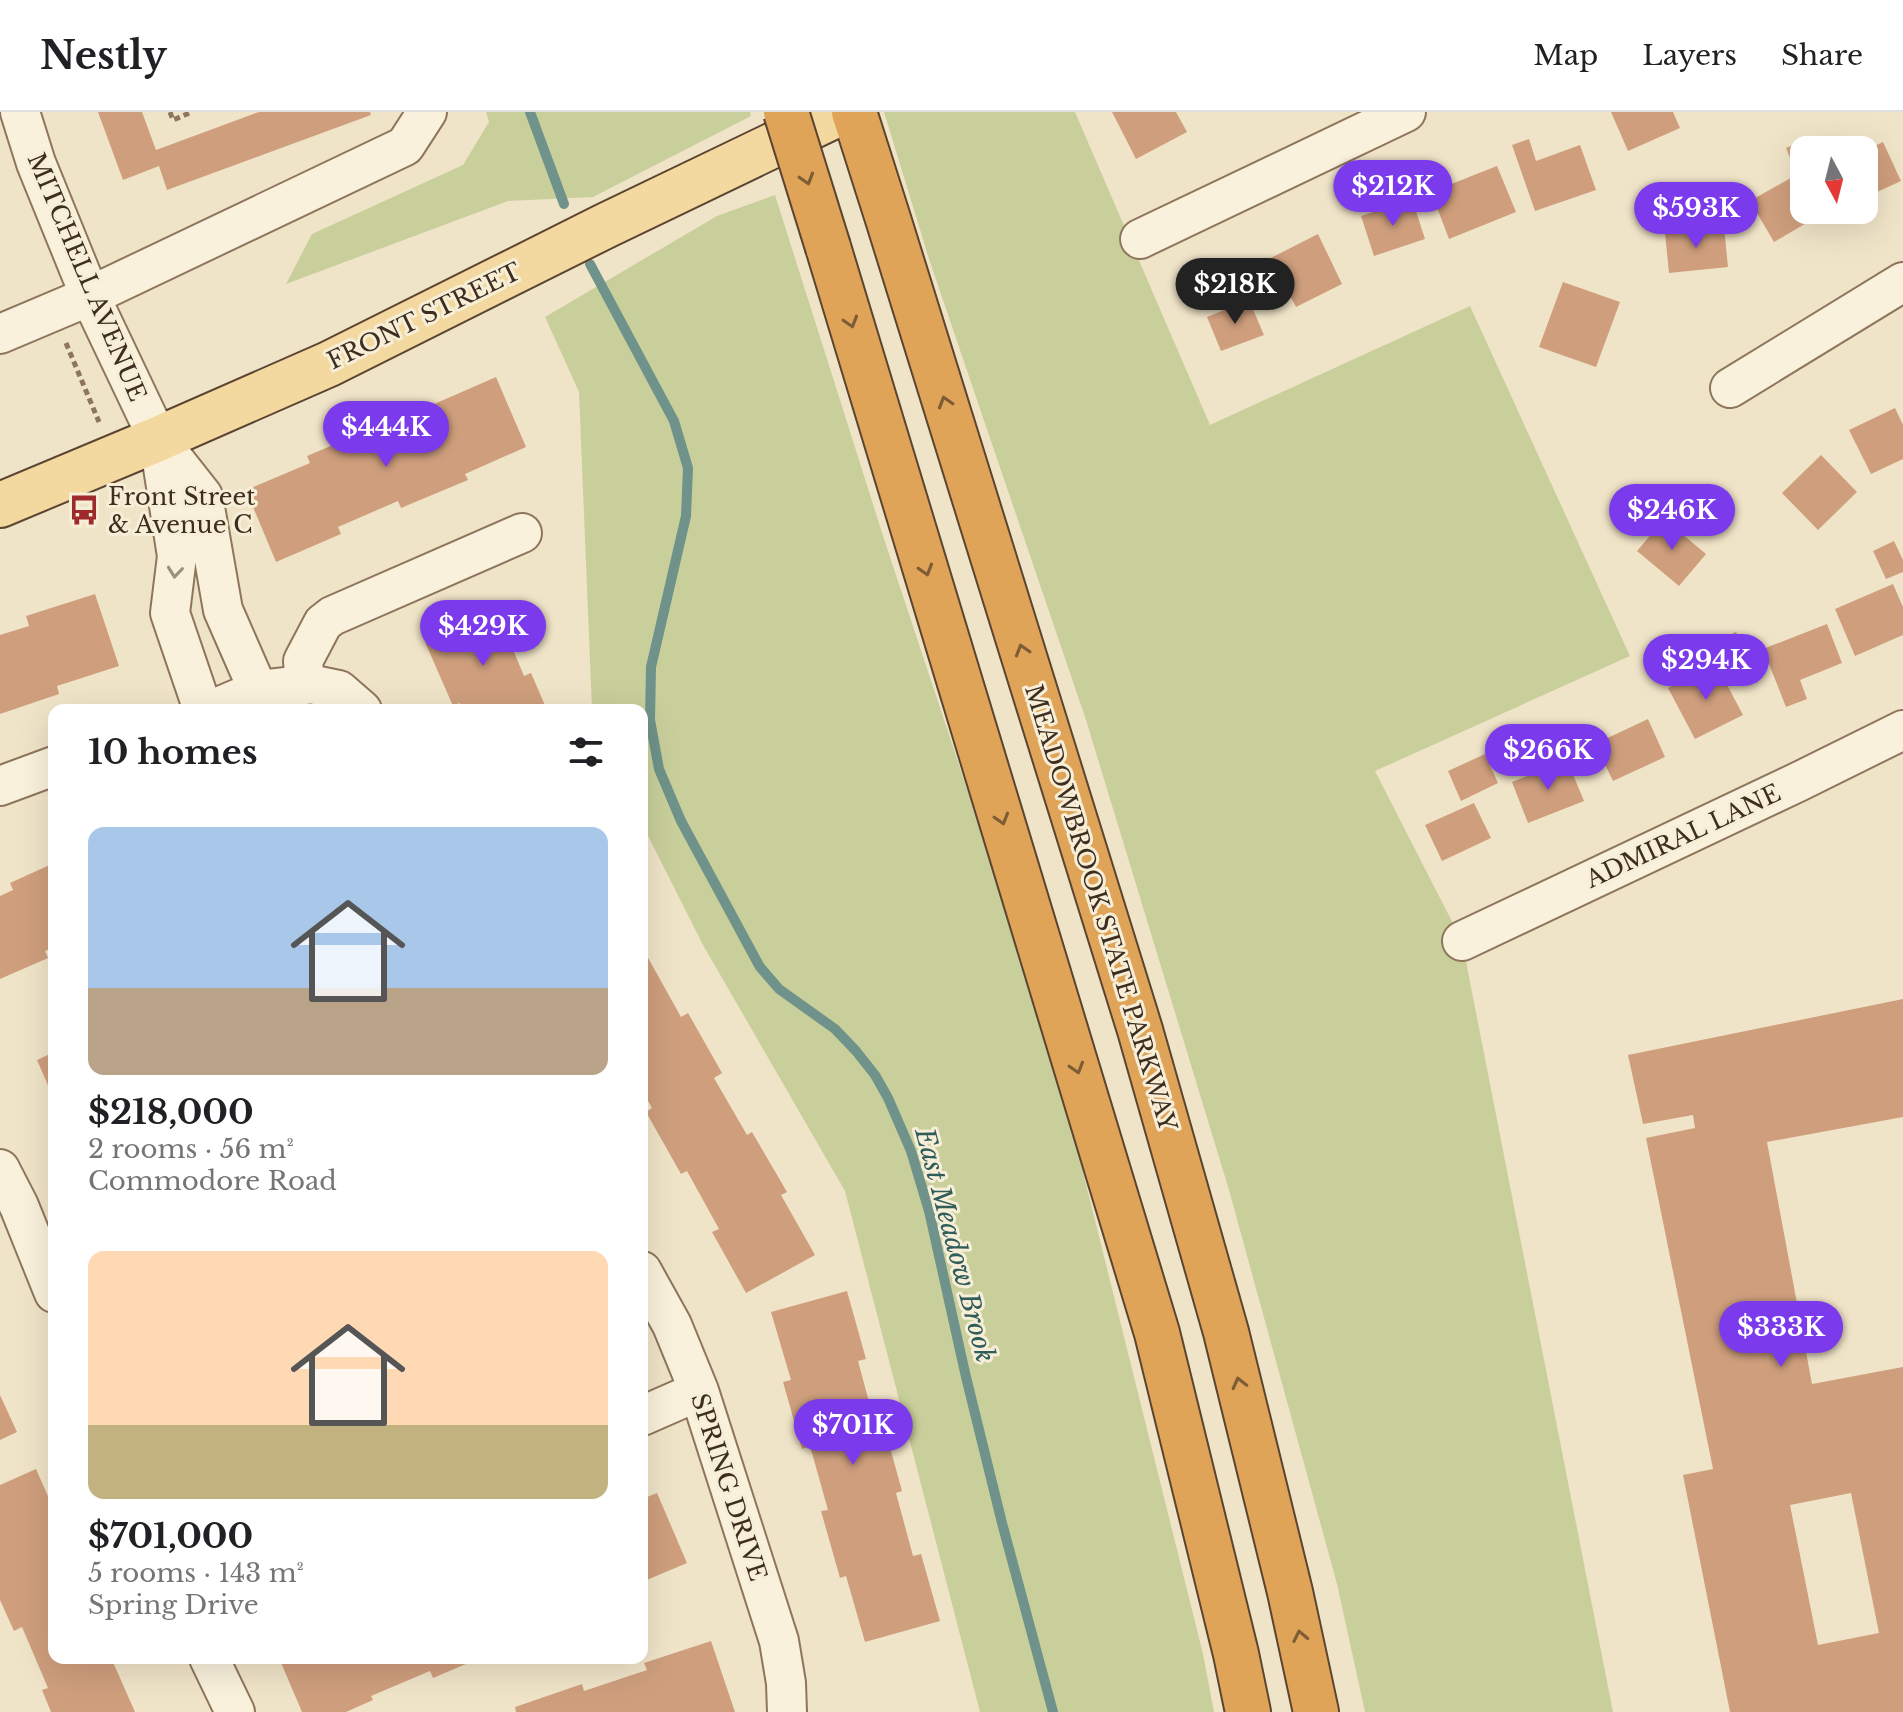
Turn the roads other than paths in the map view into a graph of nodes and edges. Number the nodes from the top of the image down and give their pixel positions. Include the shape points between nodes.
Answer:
1 (20, 112) edge
2 (427, 112) edge
3 (786, 112) edge
4 (842, 112) edge
5 (854, 112) edge
6 (1406, 112) edge
7 (1140, 239) dead end
8 (1903, 282) edge
9 (90, 296) junction
10 (0, 334) edge
11 (1730, 388) dead end
12 (158, 439) junction
13 (0, 505) edge
14 (522, 533) dead end
15 (305, 685) junction
16 (258, 690) junction
17 (201, 704) edge
18 (225, 704) edge
19 (355, 704) edge
20 (1903, 730) edge
21 (48, 768) edge
22 (0, 786) edge
23 (1462, 941) dead end
24 (0, 1169) edge
25 (39, 1209) edge
26 (48, 1259) edge
27 (648, 1282) edge
28 (699, 1391) junction
29 (648, 1413) edge
30 (212, 1664) edge
31 (235, 1712) edge
32 (787, 1712) edge
33 (1248, 1712) edge
34 (1316, 1712) edge

1 - 9 street, MITCHELL AVENUE
2 - 9 street via 405,146
3 -> 33 highway, bridge via 1157,1333
4 - 12 main road, FRONT STREET via 329,364
34 -> 5 highway, MEADOWBROOK STATE PARKWAY via 1226,1332 1140,1030
6 - 7 street
8 - 11 street
9 - 10 street
9 - 12 street, MITCHELL AVENUE
12 - 13 main road, FRONT STREET
12 - 16 street via 203,496 223,610
12 -> 17 street via 177,556 170,613
14 - 15 street via 332,616 303,661
15 - 16 street
15 - 19 street via 339,690
16 - 18 street
20 - 23 street, ADMIRAL LANE
21 - 22 street
24 - 25 street
25 - 26 street
27 - 28 street, SPRING DRIVE
28 - 29 street
28 - 32 street, SPRING DRIVE via 779,1641
30 - 31 street

